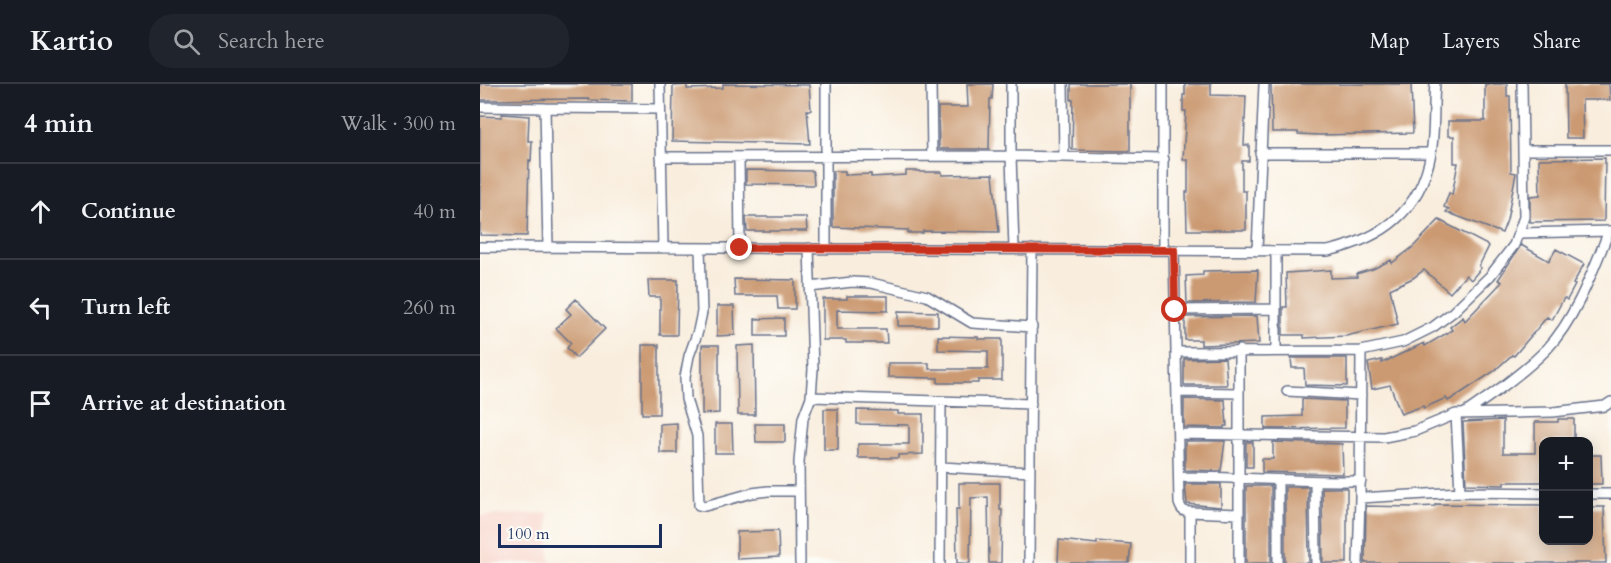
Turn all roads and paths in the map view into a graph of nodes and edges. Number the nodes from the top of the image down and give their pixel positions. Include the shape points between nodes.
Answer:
1 (660, 84) edge
2 (826, 84) edge
3 (930, 84) edge
4 (1011, 84) edge
5 (1063, 84) edge
6 (1163, 84) edge
7 (1264, 84) edge
8 (1434, 84) edge
9 (1522, 84) edge
10 (480, 107) edge
11 (545, 108) junction
12 (660, 109) junction
13 (1523, 150) junction
14 (1611, 150) edge
15 (1260, 153) junction
16 (1431, 153) junction
17 (932, 156) junction
18 (1011, 156) junction
19 (661, 157) junction
20 (739, 157) junction
21 (826, 157) junction
22 (1064, 157) junction
23 (1164, 159) junction
24 (1610, 231) edge
25 (1519, 233) junction
26 (480, 247) edge
27 (548, 247) junction
28 (663, 248) junction
29 (700, 248) junction
30 (740, 248) junction
31 (809, 248) junction
32 (826, 248) junction
33 (1014, 249) junction
34 (1032, 249) junction
35 (1163, 250) junction
36 (1174, 250) junction
37 (1257, 251) junction
38 (1276, 252) junction
39 (810, 287) junction
40 (1276, 309) junction
41 (1175, 310) junction
42 (1032, 327) junction
43 (1239, 350) junction
44 (1176, 351) junction
45 (1276, 351) junction
46 (1361, 351) junction
47 (1177, 392) junction
48 (1287, 392) dead end
49 (1239, 393) junction
50 (1361, 395) junction
51 (811, 397) junction
52 (941, 401) junction
53 (1611, 402) edge
54 (1031, 404) junction
55 (1460, 414) junction
56 (1178, 434) junction
57 (1239, 436) junction
58 (1360, 437) junction
59 (941, 467) junction
60 (1030, 471) junction
61 (1179, 477) junction
62 (1239, 477) junction
63 (1278, 480) junction
64 (1360, 481) junction
65 (1315, 482) junction
66 (799, 491) junction
67 (1460, 492) junction
68 (1539, 493) edge
69 (1593, 494) edge
70 (1611, 494) edge
71 (1360, 498) junction
72 (1190, 512) junction
73 (1239, 514) junction
74 (800, 563) edge
75 (940, 563) edge
76 (1029, 563) edge
77 (1190, 563) edge
78 (1239, 563) edge
79 (1278, 563) edge
80 (1316, 563) edge
81 (1358, 563) edge

1 - 12 street
2 - 21 street
3 - 17 street
4 - 18 street
5 - 22 street
6 - 23 street
7 - 15 street
8 - 16 street
9 - 13 street
10 - 11 street
11 - 12 street
11 - 27 street
12 - 19 street
13 - 14 street
13 - 25 street via 1524,217
15 - 16 street
15 - 37 street
16 - 38 street via 1421,185 1408,207 1373,237 1328,251
17 - 18 street
17 - 21 street
18 - 22 street
18 - 33 street
19 - 20 street
19 - 28 street
20 - 21 street
20 - 30 street
21 - 32 street
22 - 23 street
23 - 35 street
24 - 25 street
24 - 55 street via 1574,310 1549,347 1515,378
25 - 46 street via 1490,276 1433,327 1403,342
26 - 27 street
27 - 28 street
28 - 29 street
29 - 30 street
29 - 66 street via 702,312 685,377 686,399 697,436 699,505 768,491
30 - 31 street
31 - 32 street
31 - 39 street
32 - 33 street
33 - 34 street
34 - 35 street
34 - 42 street
35 - 36 street
36 - 37 street
36 - 41 street
37 - 38 street
38 - 40 street
39 - 42 street via 871,283 927,296 972,323
39 - 51 street
40 - 41 street
40 - 45 street
41 - 44 street
42 - 54 street
43 - 44 street
43 - 45 street
43 - 49 street
44 - 47 street
45 - 46 street
46 - 50 street
47 - 49 street
47 - 56 street
48 - 50 street
49 - 57 street
50 - 58 street
51 - 52 street
51 - 66 street via 803,418
52 - 54 street
52 - 59 street
53 - 55 street via 1553,412
54 - 60 street
55 - 58 street via 1415,431
55 - 67 street
56 - 57 street
56 - 61 street
57 - 58 street
57 - 62 street
58 - 64 street
59 - 60 street
59 - 75 street
60 - 76 street
61 - 62 street
61 - 72 street via 1181,509
62 - 63 street
62 - 73 street
63 - 65 street
63 - 79 street
64 - 65 street
64 - 71 street
65 - 80 street
66 - 74 street
67 - 68 street
67 - 71 street
69 - 70 street
71 - 81 street
72 - 73 street
72 - 77 street
73 - 78 street

